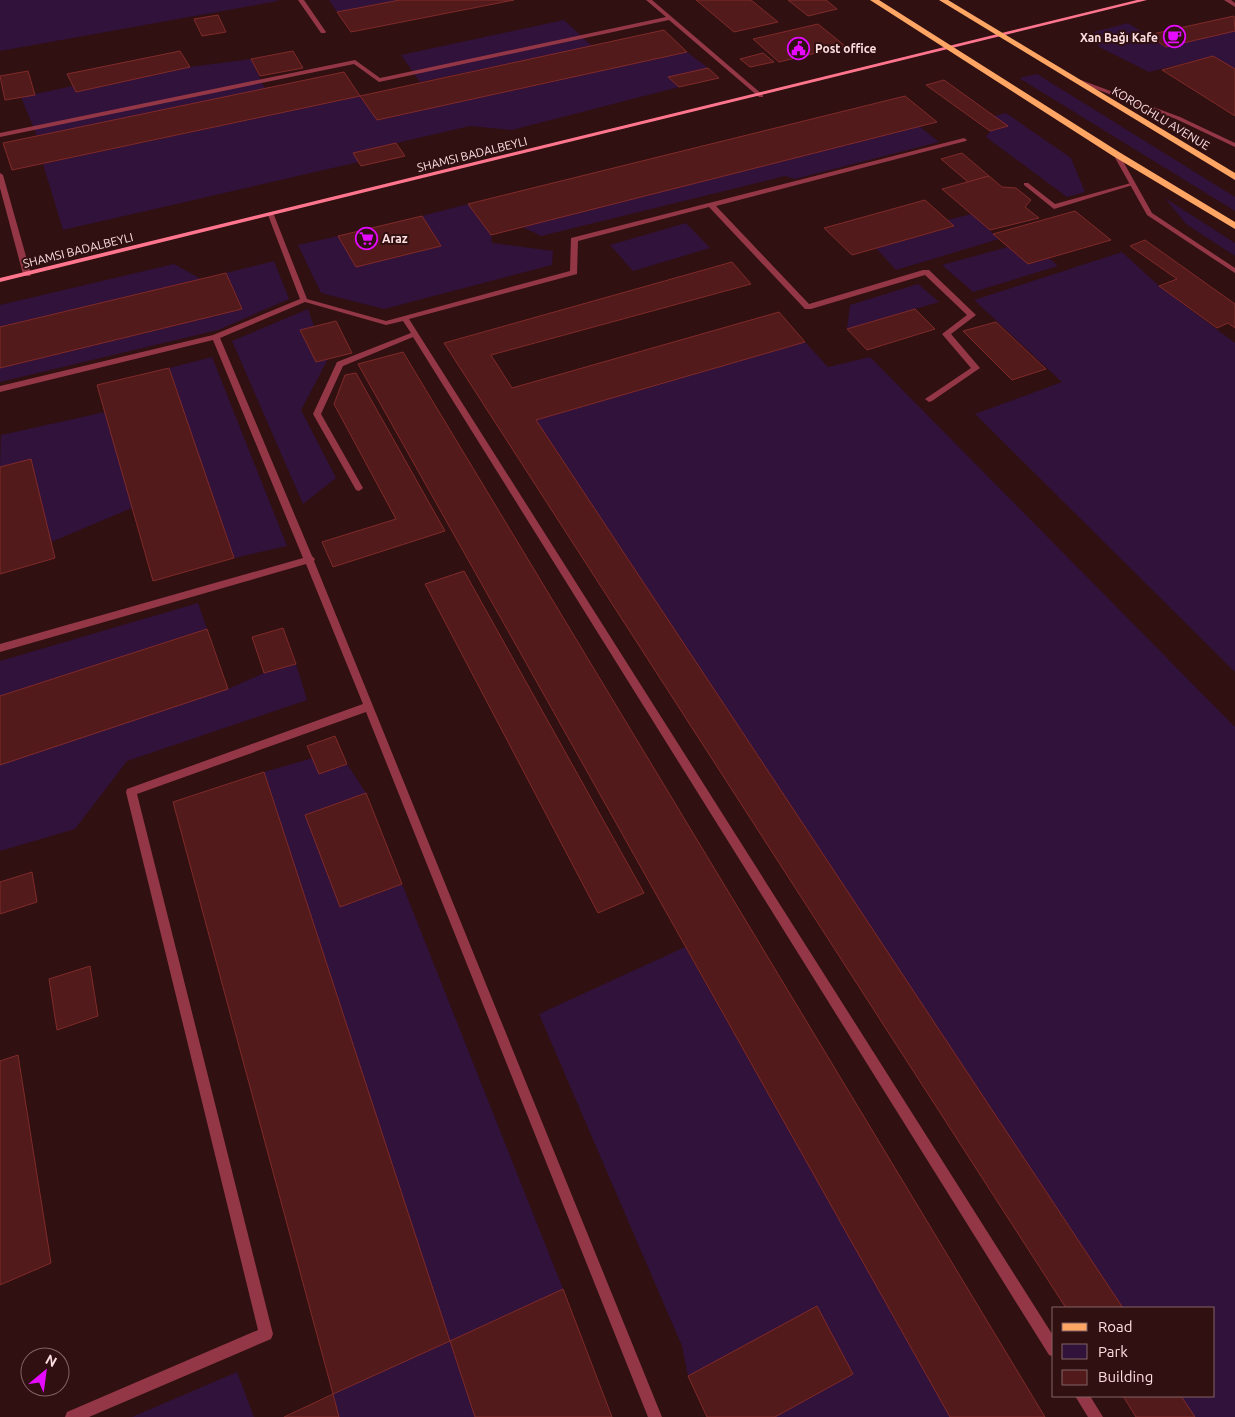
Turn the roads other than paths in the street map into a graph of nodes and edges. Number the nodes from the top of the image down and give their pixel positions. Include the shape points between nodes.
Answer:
1 (302, 0) edge
2 (649, 0) edge
3 (874, 0) edge
4 (943, 0) edge
5 (1144, 0) edge
6 (1227, 0) edge
7 (1235, 4) edge
8 (670, 18) junction
9 (323, 32) dead end
10 (998, 34) junction
11 (949, 48) junction
12 (1075, 80) junction
13 (761, 96) junction
14 (0, 135) edge
15 (964, 140) dead end
16 (1235, 145) edge
17 (1116, 154) junction
18 (0, 175) edge
19 (1235, 177) edge
20 (1026, 184) dead end
21 (1133, 184) junction
22 (710, 204) junction
23 (271, 215) junction
24 (1235, 226) edge
25 (1235, 271) edge
26 (27, 274) junction
27 (0, 280) edge
28 (304, 300) junction
29 (405, 318) junction
30 (416, 334) junction
31 (216, 337) junction
32 (0, 389) edge
33 (929, 399) dead end
34 (359, 488) dead end
35 (310, 559) junction
36 (0, 648) edge
37 (367, 707) junction
38 (1052, 1347) edge
39 (1083, 1397) edge
40 (72, 1417) edge
41 (656, 1417) edge
42 (1096, 1417) edge

1 - 9 street
2 - 8 street
3 - 11 main road
4 - 10 main road, KOROGHLU AVENUE
5 - 10 street, SHAMSI BADALBEYLI
6 - 7 street
8 - 13 street
8 - 14 street via 380,80 355,62
10 - 11 street, SHAMSI BADALBEYLI
10 - 12 main road, KOROGHLU AVENUE
11 - 13 street, SHAMSI BADALBEYLI
11 - 17 main road
12 - 16 street via 1178,118
12 - 19 main road, KOROGHLU AVENUE
13 - 23 street, SHAMSI BADALBEYLI
15 - 22 street
17 - 21 street
17 - 24 main road
18 - 26 street
20 - 21 street via 1054,207
21 - 25 street via 1149,214
22 - 29 street via 574,240 574,272
22 - 33 street via 808,307 926,272 972,315 946,334 976,368
23 - 26 street, SHAMSI BADALBEYLI
23 - 28 street
26 - 27 street, SHAMSI BADALBEYLI
28 - 29 street via 386,323
28 - 31 street
29 - 30 street
30 - 34 street via 340,364 317,414
30 - 38 street
31 - 32 street
31 - 35 street
35 - 36 street
35 - 37 street
37 - 40 street via 131,792 266,1334
37 - 41 street
39 - 42 street

